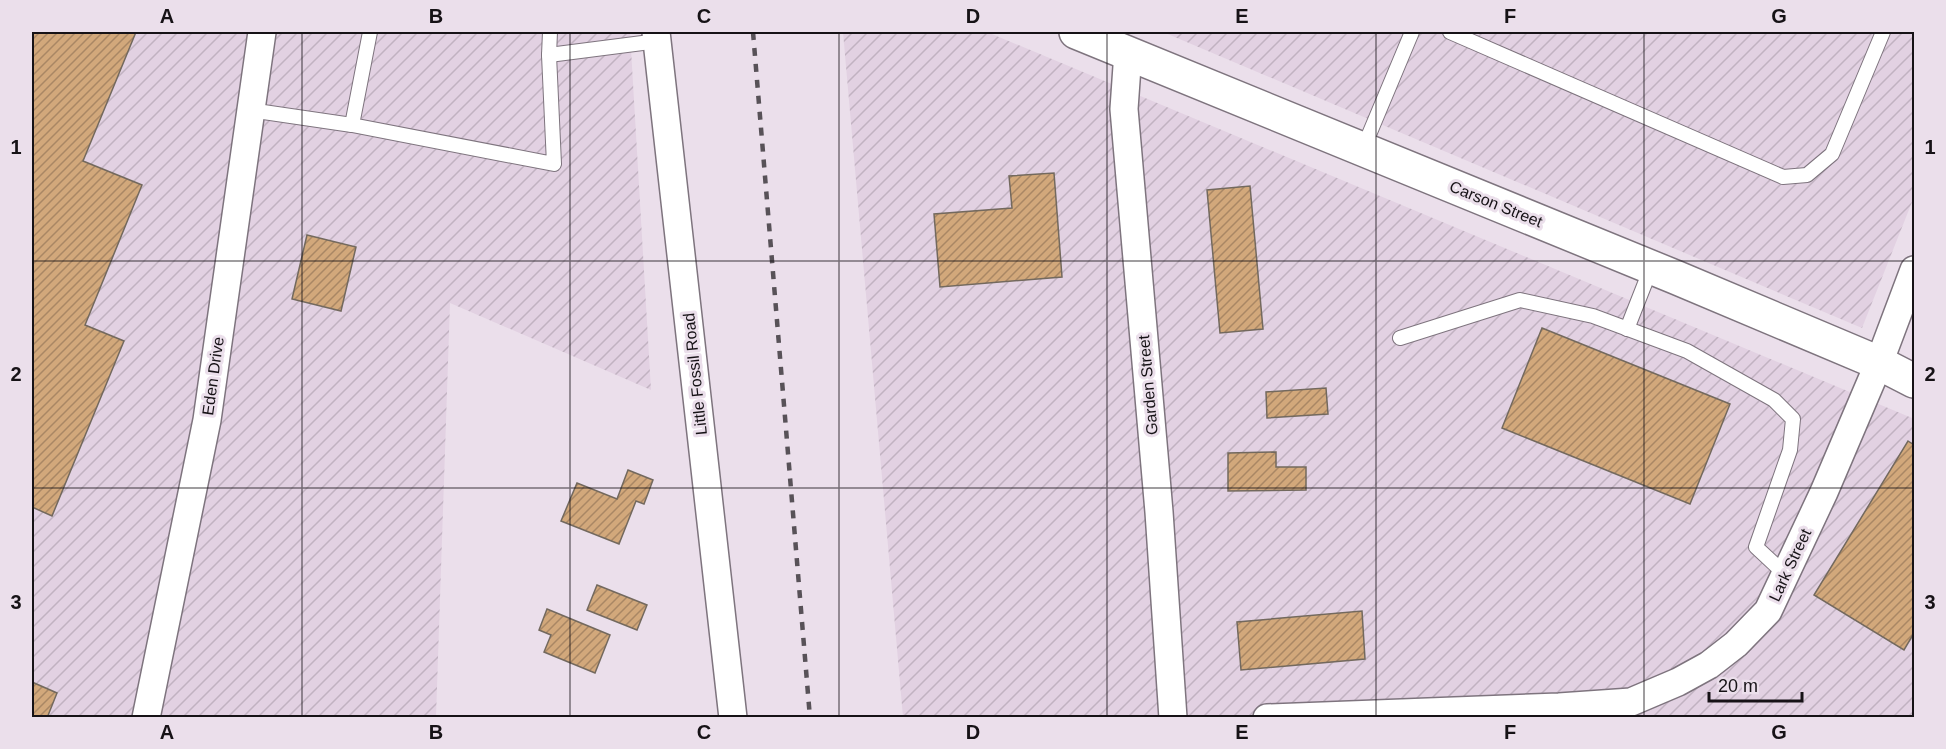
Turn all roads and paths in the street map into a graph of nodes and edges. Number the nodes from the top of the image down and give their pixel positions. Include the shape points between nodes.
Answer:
1 (262, 32) edge
2 (370, 32) edge
3 (550, 32) edge
4 (1076, 32) edge
5 (1412, 32) edge
6 (1450, 32) edge
7 (1883, 32) edge
8 (657, 36) edge
9 (1128, 52) junction
10 (549, 55) junction
11 (250, 110) junction
12 (352, 125) junction
13 (1362, 149) junction
14 (1651, 268) junction
15 (1914, 270) edge
16 (1627, 329) junction
17 (1400, 338) dead end
18 (1879, 363) junction
19 (1914, 381) edge
20 (1785, 574) junction
21 (146, 717) edge
22 (732, 717) edge
23 (1173, 717) edge
24 (1267, 717) edge

1 - 11 street, Eden Drive
2 - 12 lane
3 - 10 lane
4 - 9 street, Carson Street
5 - 13 lane
6 - 7 lane via 1783,177 1807,175 1832,154
8 - 10 lane
8 - 22 street, Little Fossil Road
9 - 13 street, Carson Street
9 - 23 street, Garden Street via 1124,109 1160,512
10 - 12 lane via 554,164
11 - 12 lane
11 - 21 street, Eden Drive via 207,420
13 - 14 street, Carson Street
14 - 16 lane
14 - 18 street, Carson Street
15 - 18 street, Lark Street
16 - 17 lane via 1593,316 1521,300
16 - 20 lane via 1687,351 1774,400 1793,419 1790,450 1755,547
18 - 19 street, Carson Street
18 - 20 street, Lark Street
20 - 24 street, Lark Street via 1768,611 1736,644 1678,682 1631,702

